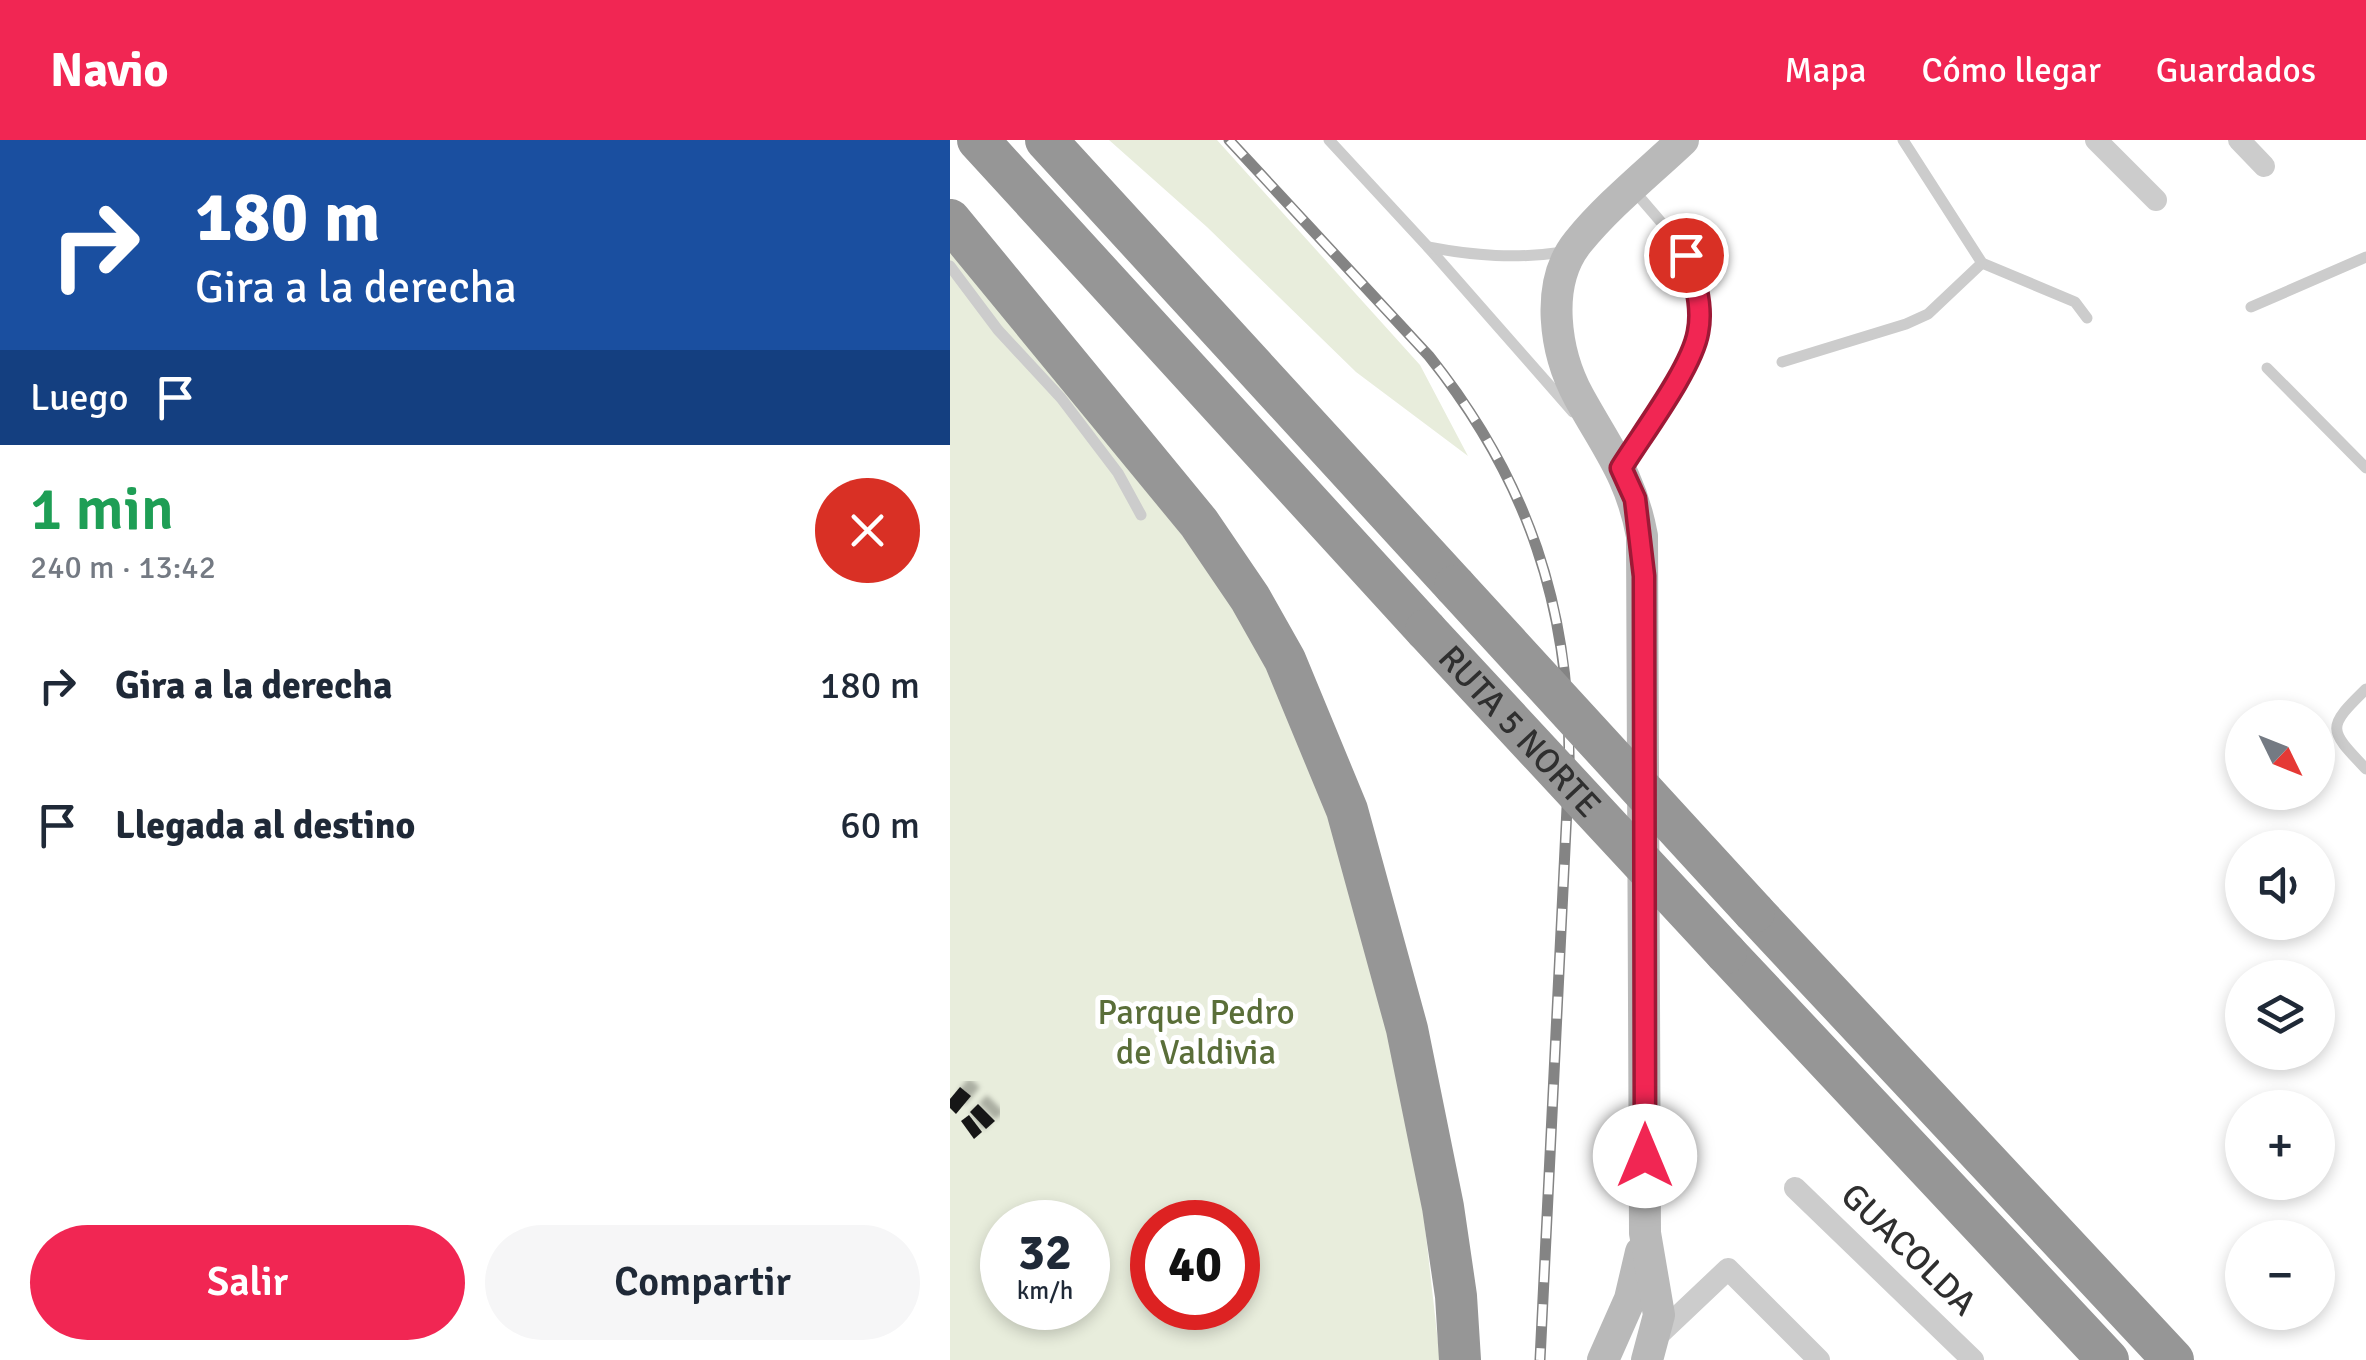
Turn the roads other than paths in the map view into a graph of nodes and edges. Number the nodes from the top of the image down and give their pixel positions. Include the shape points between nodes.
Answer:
1 (978, 140) edge
2 (1046, 140) edge
3 (1329, 140) edge
4 (1684, 140) edge
5 (1903, 140) edge
6 (2096, 140) edge
7 (2239, 140) edge
8 (2264, 166) dead end
9 (1632, 187) junction
10 (2156, 200) dead end
11 (950, 220) edge
12 (1428, 247) junction
13 (1573, 251) junction
14 (2366, 258) edge
15 (1982, 262) junction
16 (950, 266) edge
17 (2251, 307) dead end
18 (2087, 318) dead end
19 (1782, 362) dead end
20 (2268, 368) dead end
21 (1621, 468) junction
22 (2366, 468) edge
23 (1141, 515) dead end
24 (2366, 689) edge
25 (2366, 769) edge
26 (1796, 1188) dead end
27 (1645, 1233) junction
28 (1649, 1351) edge
29 (1460, 1360) edge
30 (1603, 1360) edge
31 (1819, 1360) edge
32 (1973, 1360) edge
33 (2108, 1360) edge
34 (2173, 1360) edge

1 - 33 highway, RUTA 5 NORTE, bridge
2 - 34 highway, RUTA 5 NORTE, bridge
3 - 12 lane
4 - 9 street
5 - 15 lane
6 - 10 street
7 - 8 street
9 - 13 street
9 - 21 lane via 1686,255 1696,282 1698,332 1687,362
11 - 29 highway via 1199,523 1284,660 1347,810 1410,1042 1456,1296
12 - 13 lane via 1522,258
12 - 21 lane
13 - 21 street via 1558,292 1562,354
14 - 17 lane
15 - 18 lane via 2075,302
15 - 19 lane via 1928,314
16 - 23 lane via 1061,398
20 - 22 lane
21 - 27 street via 1635,499 1644,576
24 - 25 lane via 2336,727
26 - 32 street, GUACOLDA
27 - 28 street via 1659,1315
27 - 30 street via 1630,1299
28 - 31 street via 1728,1269

